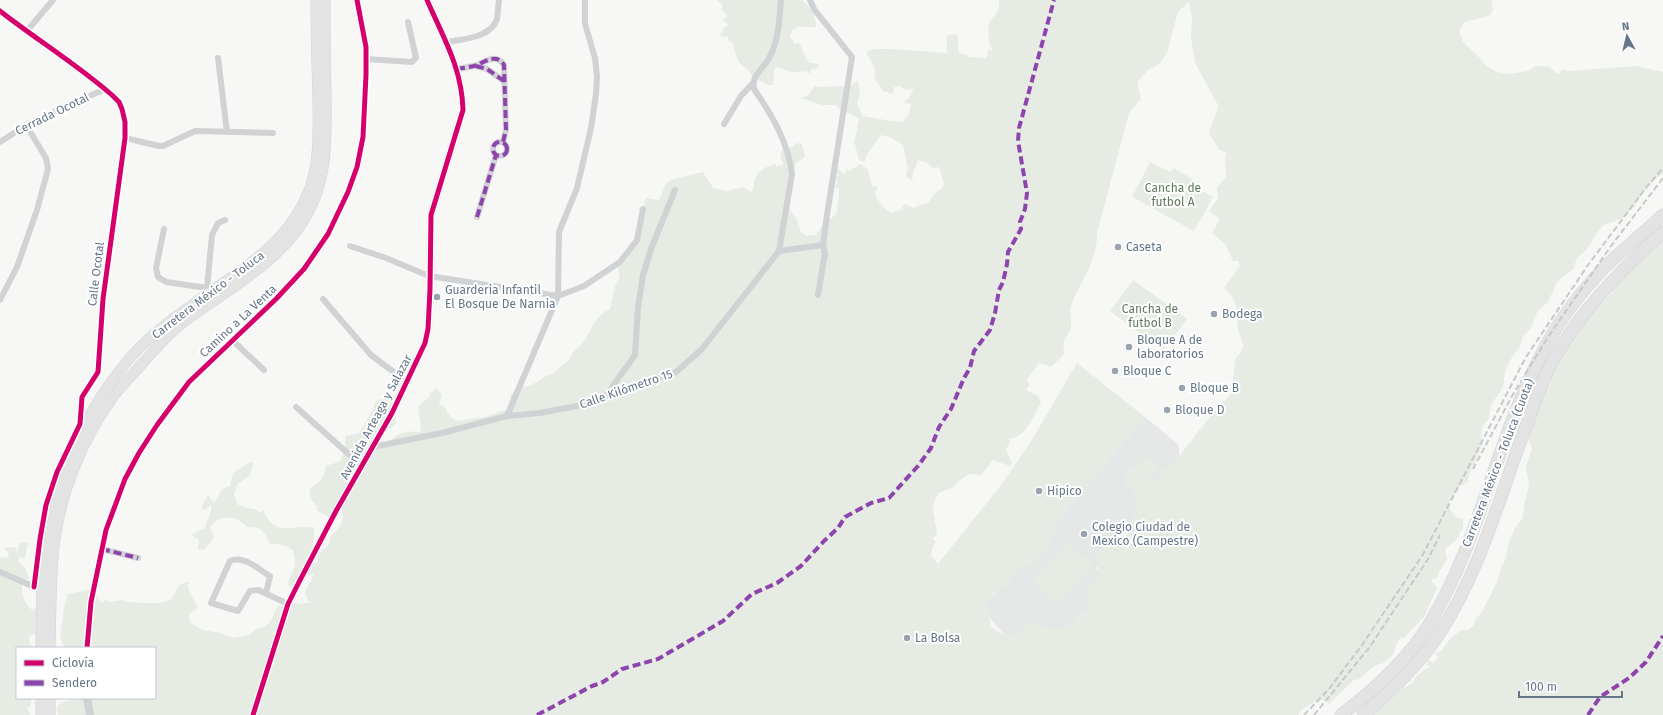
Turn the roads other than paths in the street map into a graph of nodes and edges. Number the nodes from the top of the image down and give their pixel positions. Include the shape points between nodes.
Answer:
1 (53, 0) edge
2 (316, 0) edge
3 (324, 0) edge
4 (357, 0) edge
5 (428, 0) edge
6 (499, 0) edge
7 (585, 0) edge
8 (781, 0) edge
9 (810, 0) edge
10 (0, 11) edge
11 (408, 22) dead end
12 (26, 32) junction
13 (447, 42) junction
14 (218, 58) dead end
15 (366, 59) junction
16 (476, 66) junction
17 (457, 69) junction
18 (504, 81) junction
19 (753, 83) junction
20 (105, 89) junction
21 (724, 124) dead end
22 (26, 125) junction
23 (227, 132) junction
24 (272, 133) dead end
25 (125, 138) junction
26 (0, 142) edge
27 (503, 142) junction
28 (496, 155) junction
29 (675, 190) dead end
30 (644, 209) dead end
31 (1663, 215) edge
32 (477, 217) dead end
33 (225, 220) dead end
34 (164, 229) dead end
35 (1663, 232) edge
36 (823, 245) junction
37 (350, 246) dead end
38 (779, 252) junction
39 (430, 276) junction
40 (210, 288) junction
41 (558, 296) junction
42 (818, 296) dead end
43 (323, 299) dead end
44 (0, 300) edge
45 (232, 340) junction
46 (264, 370) dead end
47 (407, 382) junction
48 (605, 397) junction
49 (296, 407) dead end
50 (507, 416) junction
51 (373, 447) junction
52 (362, 466) junction
53 (102, 548) junction
54 (138, 558) dead end
55 (0, 572) edge
56 (38, 589) junction
57 (266, 593) junction
58 (288, 604) junction
59 (41, 647) edge
60 (50, 647) edge
61 (87, 647) edge
62 (49, 699) edge
63 (87, 699) edge
64 (40, 715) edge
65 (50, 715) edge
66 (90, 715) edge
67 (254, 715) edge
68 (1341, 715) edge
69 (1363, 715) edge

1 - 12 street
2 - 40 main road, Carretera México - Toluca via 318,137 310,188 297,215 280,238 253,262
3 - 60 main road, Carretera México - Toluca via 326,140 325,159 316,194 302,223 285,245 262,266 170,332 113,396 98,419 71,477 55,539
4 - 15 street, Camino a La Venta
5 - 13 street, Avenida Arteaga y Salazar
6 - 13 street via 496,21 491,29 485,33
7 - 41 street via 585,24 595,58 596,94 577,188 559,232
8 - 19 street via 776,44
9 - 36 street via 814,9 852,57
10 - 12 street, Calle Ocotal
11 - 15 street via 416,58 412,62
12 - 20 street, Calle Ocotal via 60,54
13 - 17 street, Avenida Arteaga y Salazar
14 - 23 street
15 - 45 street, Camino a La Venta via 363,137 357,167 328,234 304,269
16 - 17 street
16 - 18 street via 487,68
16 - 18 street via 486,60 502,61 505,70
17 - 39 street, Avenida Arteaga y Salazar via 463,110 431,215
18 - 27 street via 506,130
19 - 21 street via 741,96
19 - 38 street via 754,89 776,123 791,165 792,174
20 - 22 street, Cerrada Ocotal
20 - 25 street, Calle Ocotal via 119,102 122,109
22 - 26 street, Cerrada Ocotal
22 - 44 street via 46,158 48,169 17,267
23 - 24 street
23 - 25 street via 195,131 163,146
25 - 56 street, Calle Ocotal via 103,299 98,372 82,397 80,424 57,472 46,505 40,539
27 - 28 street via 493,146
27 - 28 street via 506,152 503,155
28 - 32 street
29 - 48 street via 643,275 635,355
30 - 41 street via 638,240 620,262 584,286
31 - 68 highway, Carretera México - Toluca (Cuota) via 1604,268 1558,325 1531,375 1473,532 1431,622 1383,679
33 - 40 street via 218,223 212,235
34 - 40 street via 156,276 166,282
35 - 69 highway, Carretera México - Toluca (Cuota) via 1624,268 1586,310 1569,334 1550,366 1486,538 1453,611 1412,669
36 - 38 street
36 - 42 street via 825,252
37 - 39 street
38 - 48 street, Calle Kilómetro 15 via 702,349 676,372
39 - 41 street
39 - 47 street, Avenida Arteaga y Salazar via 425,343
40 - 56 main road, Carretera México - Toluca via 130,358 103,393 72,452 52,507
41 - 50 street
43 - 47 street via 371,355
45 - 46 street
45 - 53 street, Camino a La Venta via 189,382 139,453 125,479
47 - 51 street, Avenida Arteaga y Salazar
48 - 50 street, Calle Kilómetro 15 via 577,406
49 - 52 street
50 - 51 street, Calle Kilómetro 15
51 - 52 street, Avenida Arteaga y Salazar
52 - 58 street, Avenida Arteaga y Salazar
53 - 54 street
53 - 61 street, Camino a La Venta via 91,602
55 - 56 street
56 - 59 main road, Carretera México - Toluca
57 - 57 street via 250,591 238,611 211,603 230,561 236,558 270,576
57 - 58 street
58 - 67 street, Avenida Arteaga y Salazar
62 - 64 main road
62 - 65 main road
63 - 66 street

